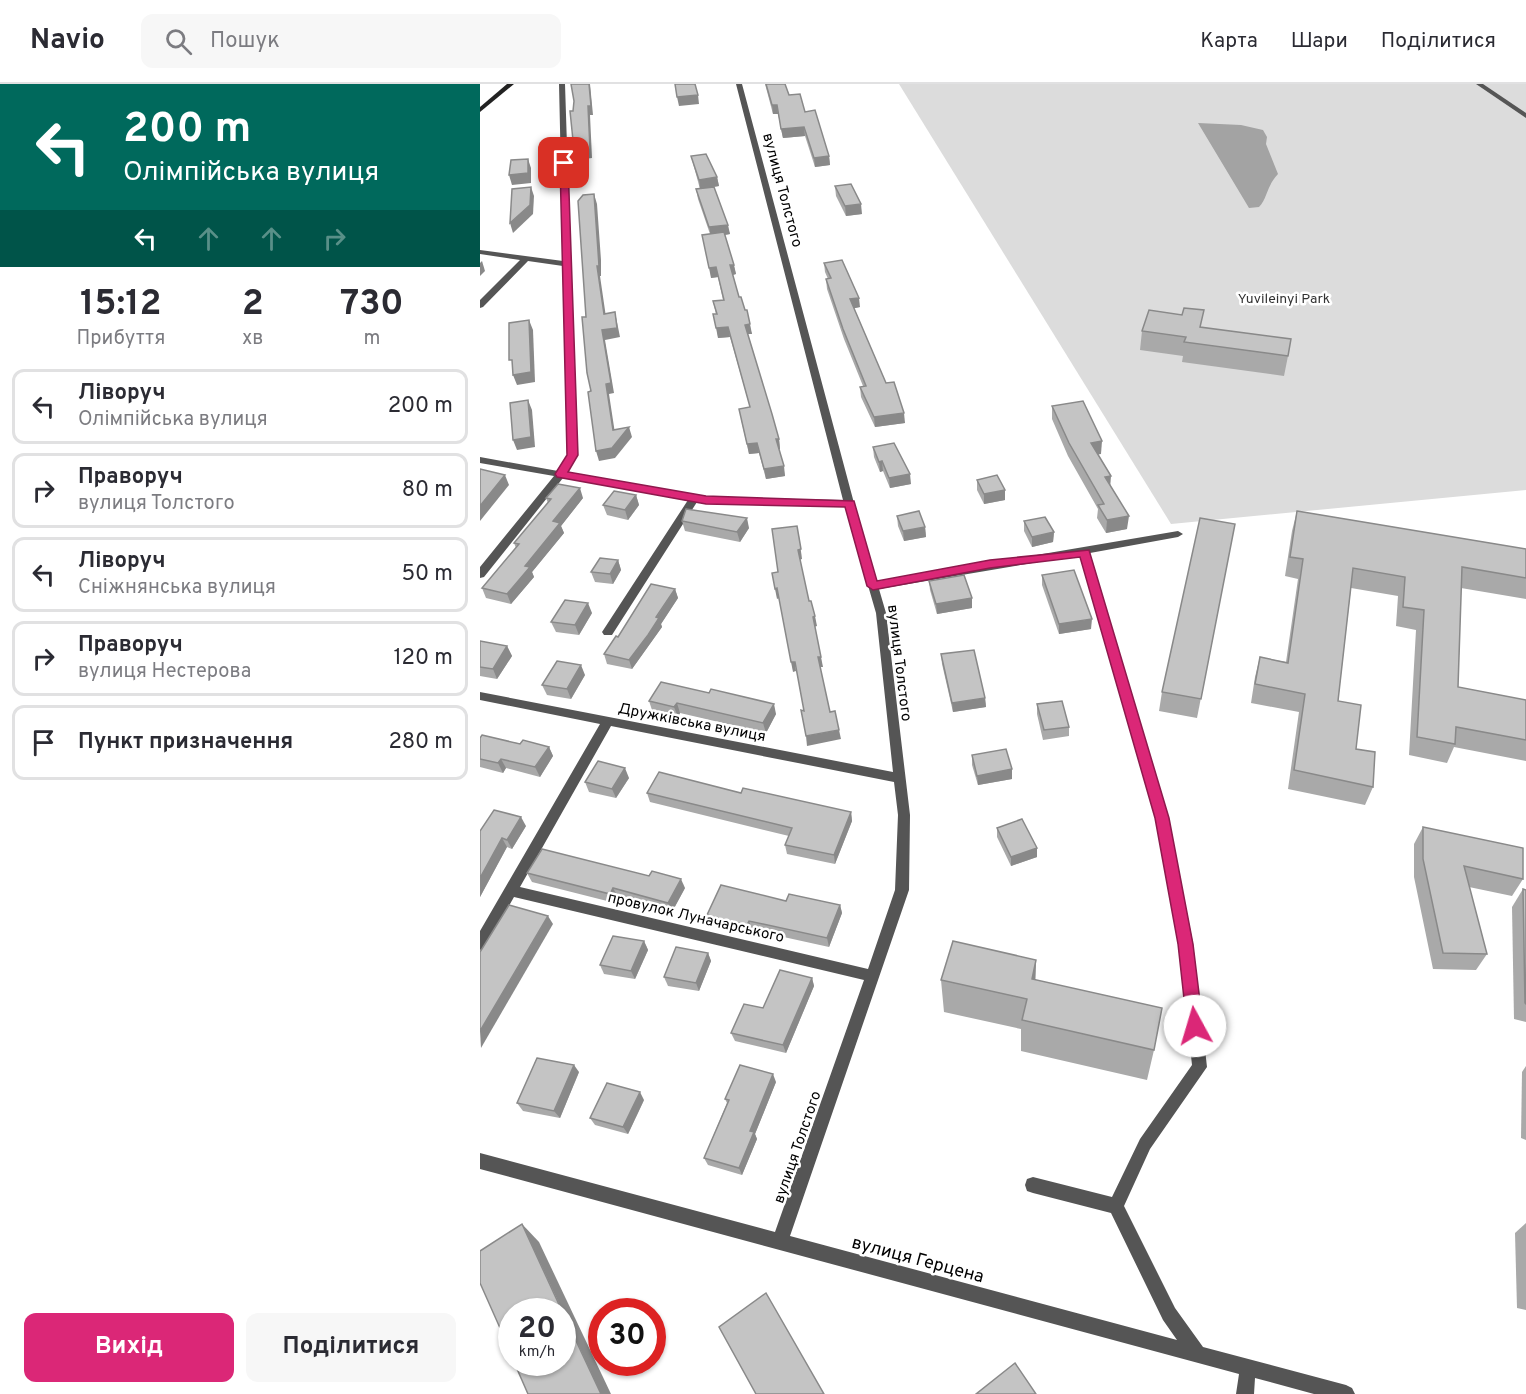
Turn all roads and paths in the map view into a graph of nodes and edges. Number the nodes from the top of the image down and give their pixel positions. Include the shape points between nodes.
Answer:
1 (511, 84) edge
2 (562, 84) edge
3 (739, 84) edge
4 (1479, 84) edge
5 (480, 110) edge
6 (1526, 116) edge
7 (480, 252) edge
8 (526, 258) junction
9 (567, 264) junction
10 (480, 305) edge
11 (480, 460) edge
12 (561, 474) junction
13 (694, 498) junction
14 (849, 503) junction
15 (1178, 534) dead end
16 (1085, 553) junction
17 (480, 574) edge
18 (873, 586) junction
19 (608, 632) dead end
20 (480, 696) edge
21 (608, 721) junction
22 (899, 778) junction
23 (512, 891) junction
24 (480, 944) edge
25 (873, 976) junction
26 (480, 1161) edge
27 (1033, 1185) dead end
28 (1116, 1206) junction
29 (780, 1242) junction
30 (1198, 1356) junction
31 (1248, 1369) junction
32 (1245, 1394) edge
33 (1346, 1394) edge

1 - 5 street
2 - 9 street
3 - 14 street, вулиця Толстого
4 - 6 street
7 - 8 street
8 - 9 street
8 - 10 street
9 - 12 street via 572,455
11 - 12 street
12 - 13 street
12 - 17 street
13 - 14 street
13 - 19 street
14 - 18 street, вулиця Толстого
15 - 16 street
16 - 18 street via 990,564
16 - 28 street via 1162,818 1186,944 1200,1067 1145,1144
18 - 22 street, вулиця Толстого via 881,613
20 - 21 street, Дружківська вулиця
21 - 22 street, Дружківська вулиця
21 - 23 street
22 - 25 street, вулиця Толстого via 904,815 902,890
23 - 24 street
23 - 25 street, провулок Луначарського
25 - 29 street, вулиця Толстого
26 - 29 street, вулиця Герцена
27 - 28 street
28 - 30 street via 1169,1314
29 - 30 street, вулиця Герцена
30 - 31 street, вулиця Герцена
31 - 32 street
31 - 33 street, вулиця Герцена

